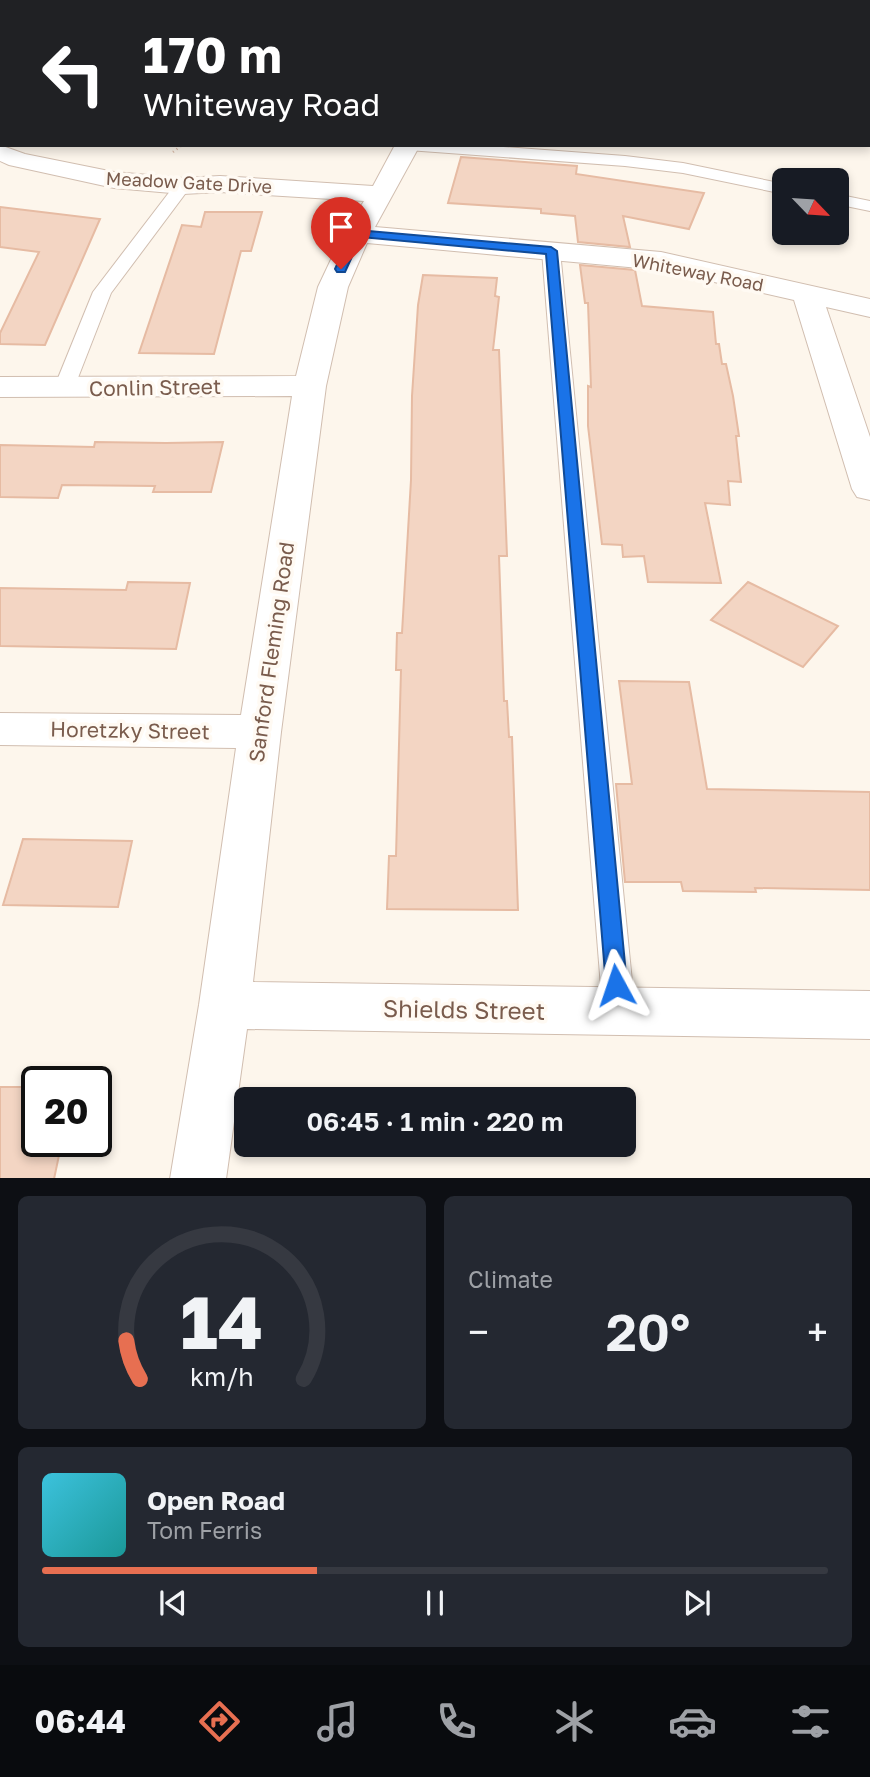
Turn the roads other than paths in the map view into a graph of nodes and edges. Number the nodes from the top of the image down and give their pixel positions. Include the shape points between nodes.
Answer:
1 (407, 147) edge
2 (433, 147) edge
3 (0, 152) edge
4 (183, 186) junction
5 (772, 187) edge
6 (382, 194) junction
7 (849, 202) edge
8 (870, 206) edge
9 (357, 234) junction
10 (551, 251) junction
11 (807, 294) junction
12 (870, 309) edge
13 (310, 386) junction
14 (0, 387) edge
15 (64, 388) junction
16 (870, 489) edge
17 (0, 729) edge
18 (260, 732) junction
19 (225, 1005) junction
20 (618, 1012) junction
21 (870, 1015) edge
22 (198, 1178) edge

1 - 6 street, Sanford Fleming Road
2 - 5 lane via 662,165
3 - 4 street, Meadow Gate Drive via 114,180
4 - 6 street, Meadow Gate Drive
4 - 15 lane via 102,292
6 - 9 street, Sanford Fleming Road
7 - 8 lane
9 - 10 street, Whiteway Road
9 - 13 street, Sanford Fleming Road via 333,287
10 - 11 street, Whiteway Road via 661,261
10 - 20 lane
11 - 12 street, Whiteway Road
11 - 16 street
13 - 15 street, Conlin Street
13 - 18 street, Sanford Fleming Road
14 - 15 street, Conlin Street
17 - 18 street, Horetzky Street
18 - 19 street, Sanford Fleming Road
19 - 20 street, Shields Street
19 - 22 street, Sanford Fleming Road
20 - 21 street, Shields Street

